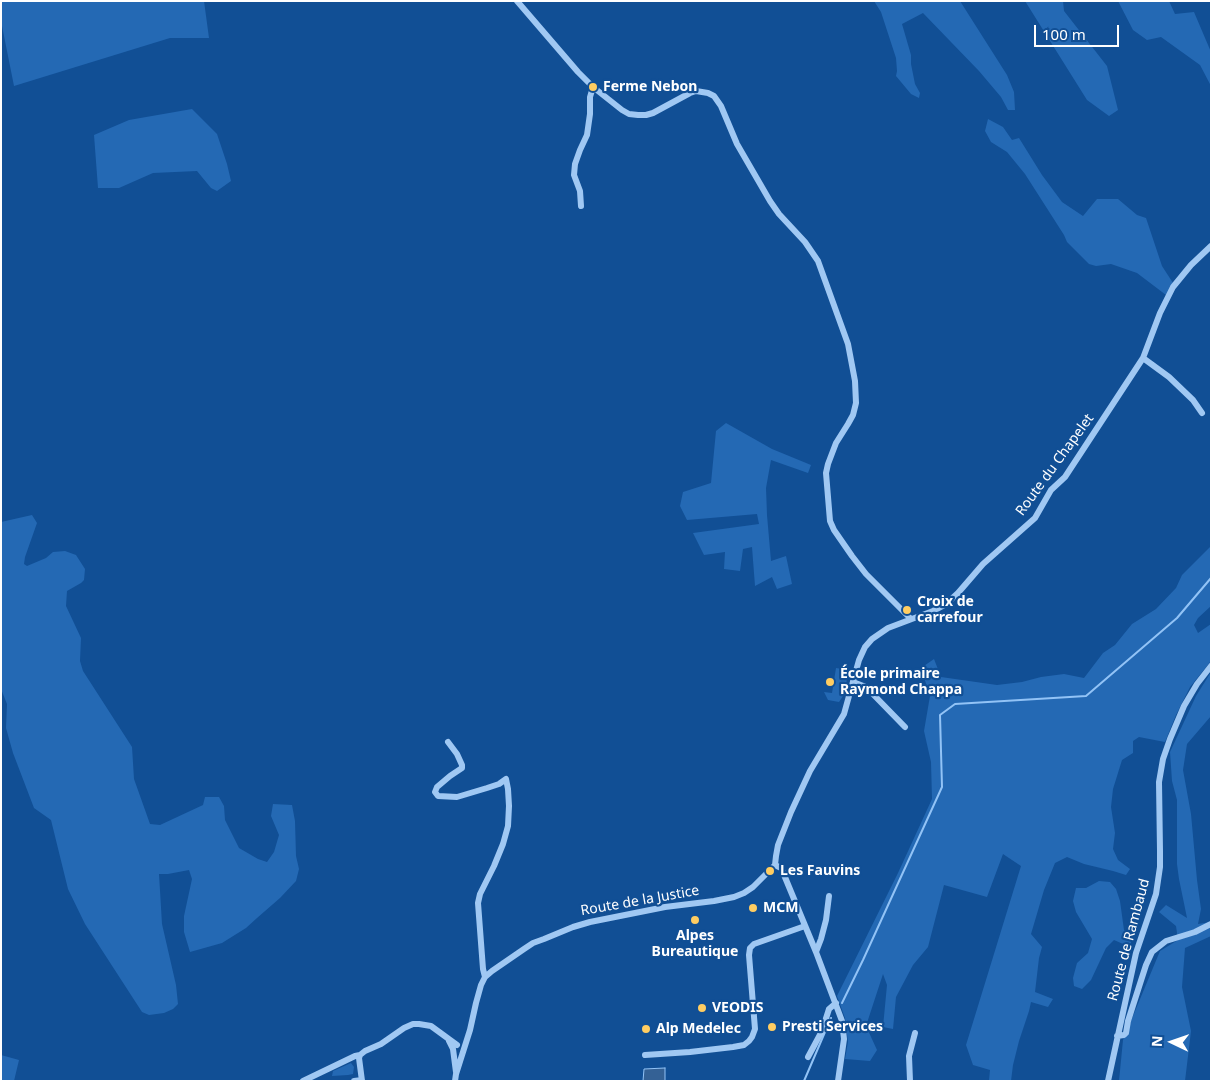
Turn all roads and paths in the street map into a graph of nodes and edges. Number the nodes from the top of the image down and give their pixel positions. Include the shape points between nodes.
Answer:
1 (516, 1) edge
2 (593, 87) junction
3 (581, 206) dead end
4 (1211, 246) edge
5 (1143, 358) junction
6 (1202, 414) dead end
7 (911, 619) junction
8 (1211, 666) edge
9 (854, 682) junction
10 (905, 727) dead end
11 (448, 742) dead end
12 (776, 865) junction
13 (829, 896) dead end
14 (1211, 924) edge
15 (805, 926) junction
16 (816, 952) junction
17 (486, 977) junction
18 (836, 1003) junction
19 (915, 1032) dead end
20 (1117, 1036) junction
21 (458, 1050) junction
22 (360, 1055) junction
23 (645, 1055) dead end
24 (808, 1058) dead end
25 (319, 1073) junction
26 (456, 1077) edge
27 (362, 1080) edge
28 (303, 1081) edge
29 (320, 1081) edge
30 (354, 1081) edge
31 (838, 1081) edge
32 (910, 1081) edge
33 (1108, 1081) edge

1 - 2 street
2 - 3 street via 587,135 575,164 574,175
2 - 7 street via 622,110 638,115 653,113 696,91 714,96 737,144 770,200 818,262 848,344 855,381 853,415 836,443 826,474 830,521 866,574
4 - 5 street, Route du Chapelet via 1173,287
5 - 6 street via 1169,377 1193,400
5 - 7 street, Route du Chapelet via 1035,518 983,564 946,604
7 - 9 street, Route du Chapelet via 888,628 865,647
8 - 20 street, Route de Rambaud via 1184,706 1163,759 1159,782 1160,851 1156,894 1136,953
9 - 10 street via 866,687
9 - 12 street, Route du Chapelet via 844,714 810,771 791,812 778,845
11 - 17 street via 462,768 437,787 435,792 438,796 457,797 506,779 508,789 508,826 478,903
12 - 15 street via 781,868
12 - 17 street, Route de la Justice via 753,887 734,897 647,910 572,927 533,944
13 - 16 street via 826,920
14 - 20 street via 1166,941 1152,952 1126,1032
15 - 16 street
15 - 23 street via 750,948 755,1029 744,1045
16 - 18 street
17 - 21 street via 477,998 468,1038
18 - 24 street via 829,1010
18 - 31 street via 844,1039
19 - 32 street via 909,1056
20 - 33 street, Route de Rambaud
21 - 22 street via 431,1026 414,1024
21 - 26 street
22 - 25 street
22 - 27 street
25 - 28 street
25 - 29 street
27 - 30 street

